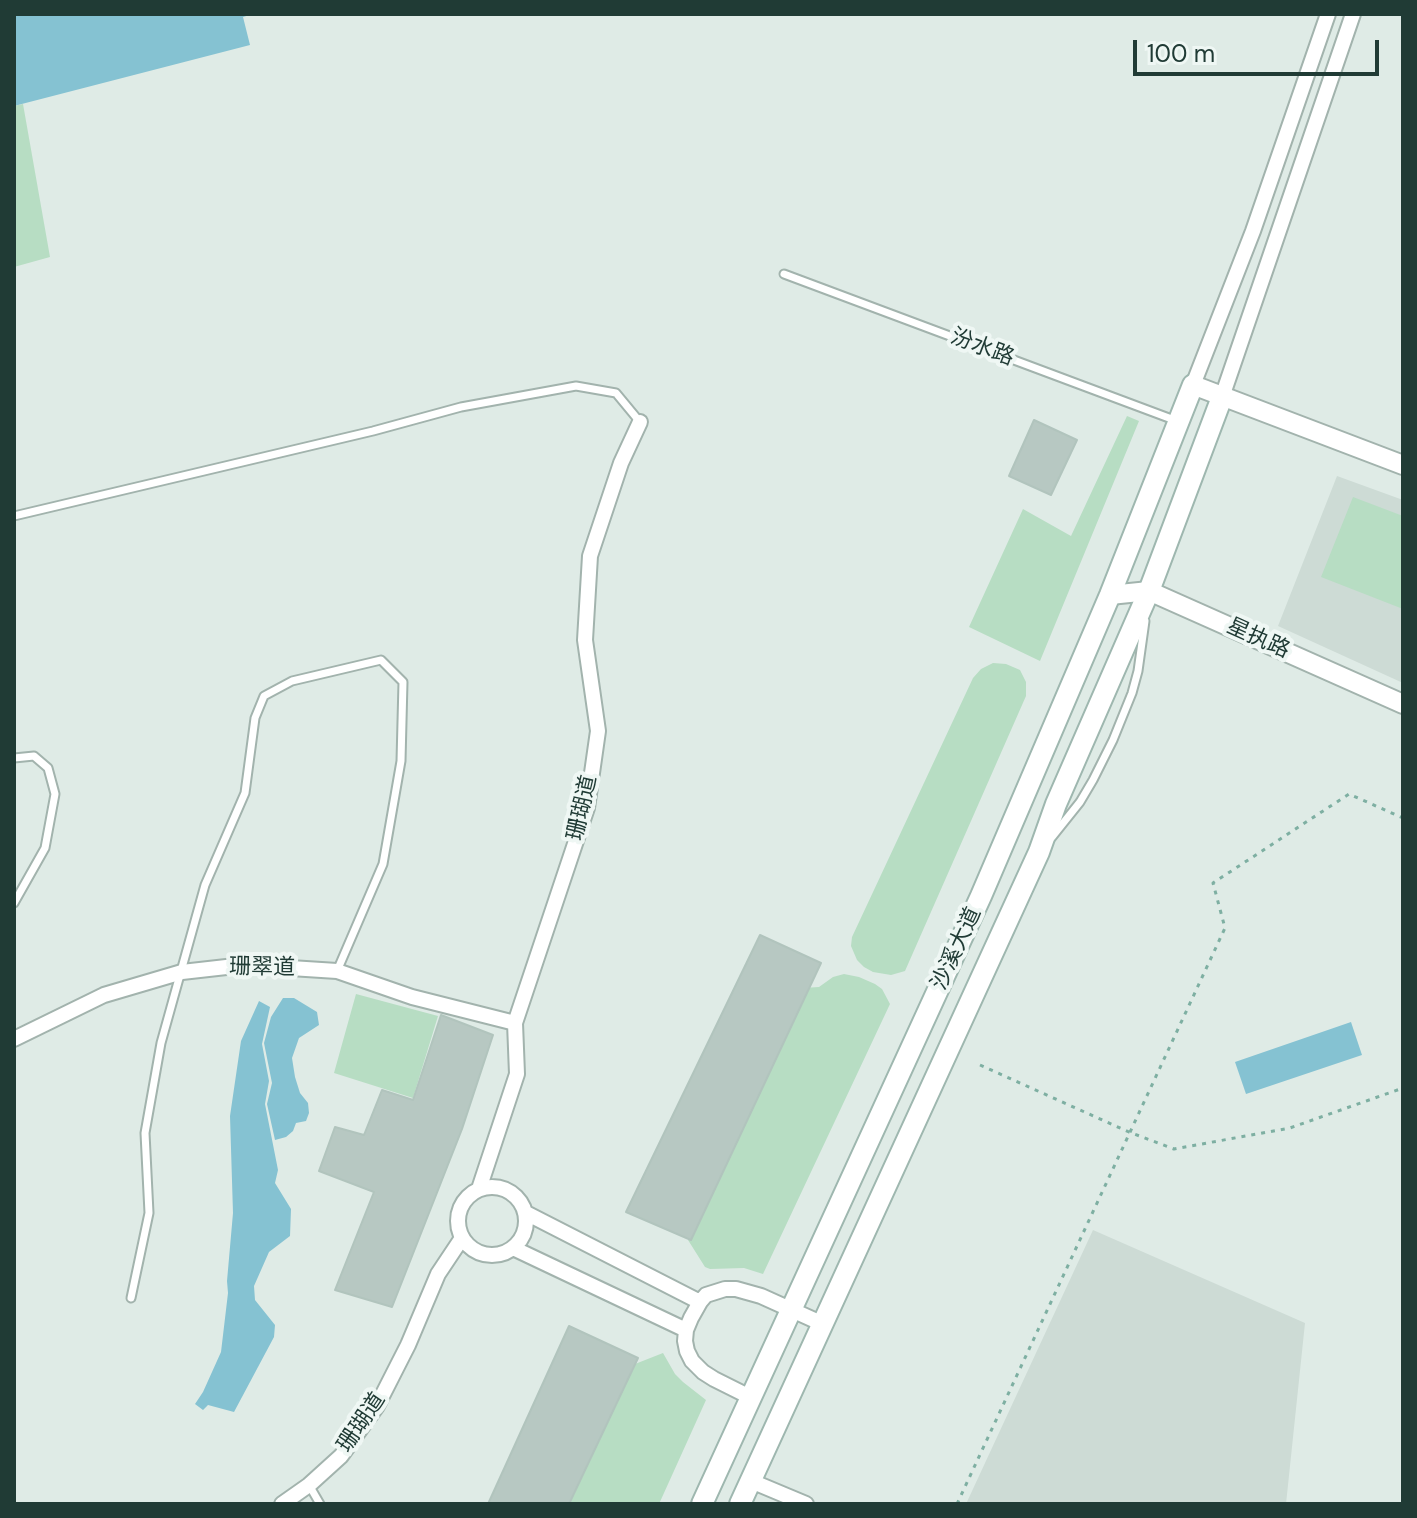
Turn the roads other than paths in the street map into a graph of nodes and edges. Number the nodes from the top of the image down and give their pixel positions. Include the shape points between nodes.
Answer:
1 (1328, 14) edge
2 (1353, 14) edge
3 (784, 274) dead end
4 (1193, 385) junction
5 (1222, 397) junction
6 (640, 422) joint
7 (1179, 422) junction
8 (1403, 465) edge
9 (14, 516) edge
10 (1149, 591) junction
11 (1110, 595) junction
12 (1403, 704) edge
13 (14, 758) edge
14 (14, 903) edge
15 (337, 971) junction
16 (182, 972) junction
17 (515, 1023) junction
18 (14, 1039) edge
19 (479, 1189) junction
20 (526, 1213) junction
21 (462, 1238) junction
22 (513, 1248) junction
23 (131, 1298) dead end
24 (700, 1302) junction
25 (791, 1309) junction
26 (823, 1324) junction
27 (686, 1330) junction
28 (750, 1397) junction
29 (751, 1481) junction
30 (309, 1485) junction
31 (282, 1504) edge
32 (320, 1504) edge
33 (702, 1504) edge
34 (740, 1504) edge
35 (806, 1504) edge

1 - 4 street
2 - 5 street
3 - 7 lane, 汾水路
4 - 5 street
4 - 7 main road, 沙溪大道
5 - 8 street
5 - 10 main road, 沙溪大道
6 - 9 lane via 616,393 576,386 461,407
6 - 17 street, 珊瑚道 via 590,556 585,640 598,731 587,808
7 - 11 main road, 沙溪大道
10 - 11 street, 星执路
10 - 12 street, 星执路
10 - 26 main road, 沙溪大道 via 1039,852
11 - 25 main road, 沙溪大道 via 981,896
13 - 14 lane via 34,756 48,768 55,794 45,848
15 - 16 street, 珊翠道 via 244,965
15 - 16 lane via 383,864 401,761 403,682 381,660 292,681 264,696 255,718 245,793 205,885
15 - 17 street, 珊翠道
16 - 18 street, 珊翠道 via 104,995
16 - 23 lane via 161,1043 145,1133 149,1213
17 - 19 street, 珊瑚道 via 517,1074
19 - 20 street via 508,1190
19 - 21 street via 460,1209
20 - 22 street via 524,1232
20 - 24 street
21 - 22 street via 485,1254
21 - 30 street, 珊瑚道 via 438,1274 377,1406 341,1456
22 - 27 street
24 - 25 street via 715,1291 736,1289
24 - 27 street
25 - 26 street
25 - 28 main road, 沙溪大道
26 - 29 main road, 沙溪大道
27 - 28 street via 692,1361
28 - 33 main road, 沙溪大道
29 - 34 main road, 沙溪大道
29 - 35 street
30 - 31 street, 珊瑚道
30 - 32 lane

